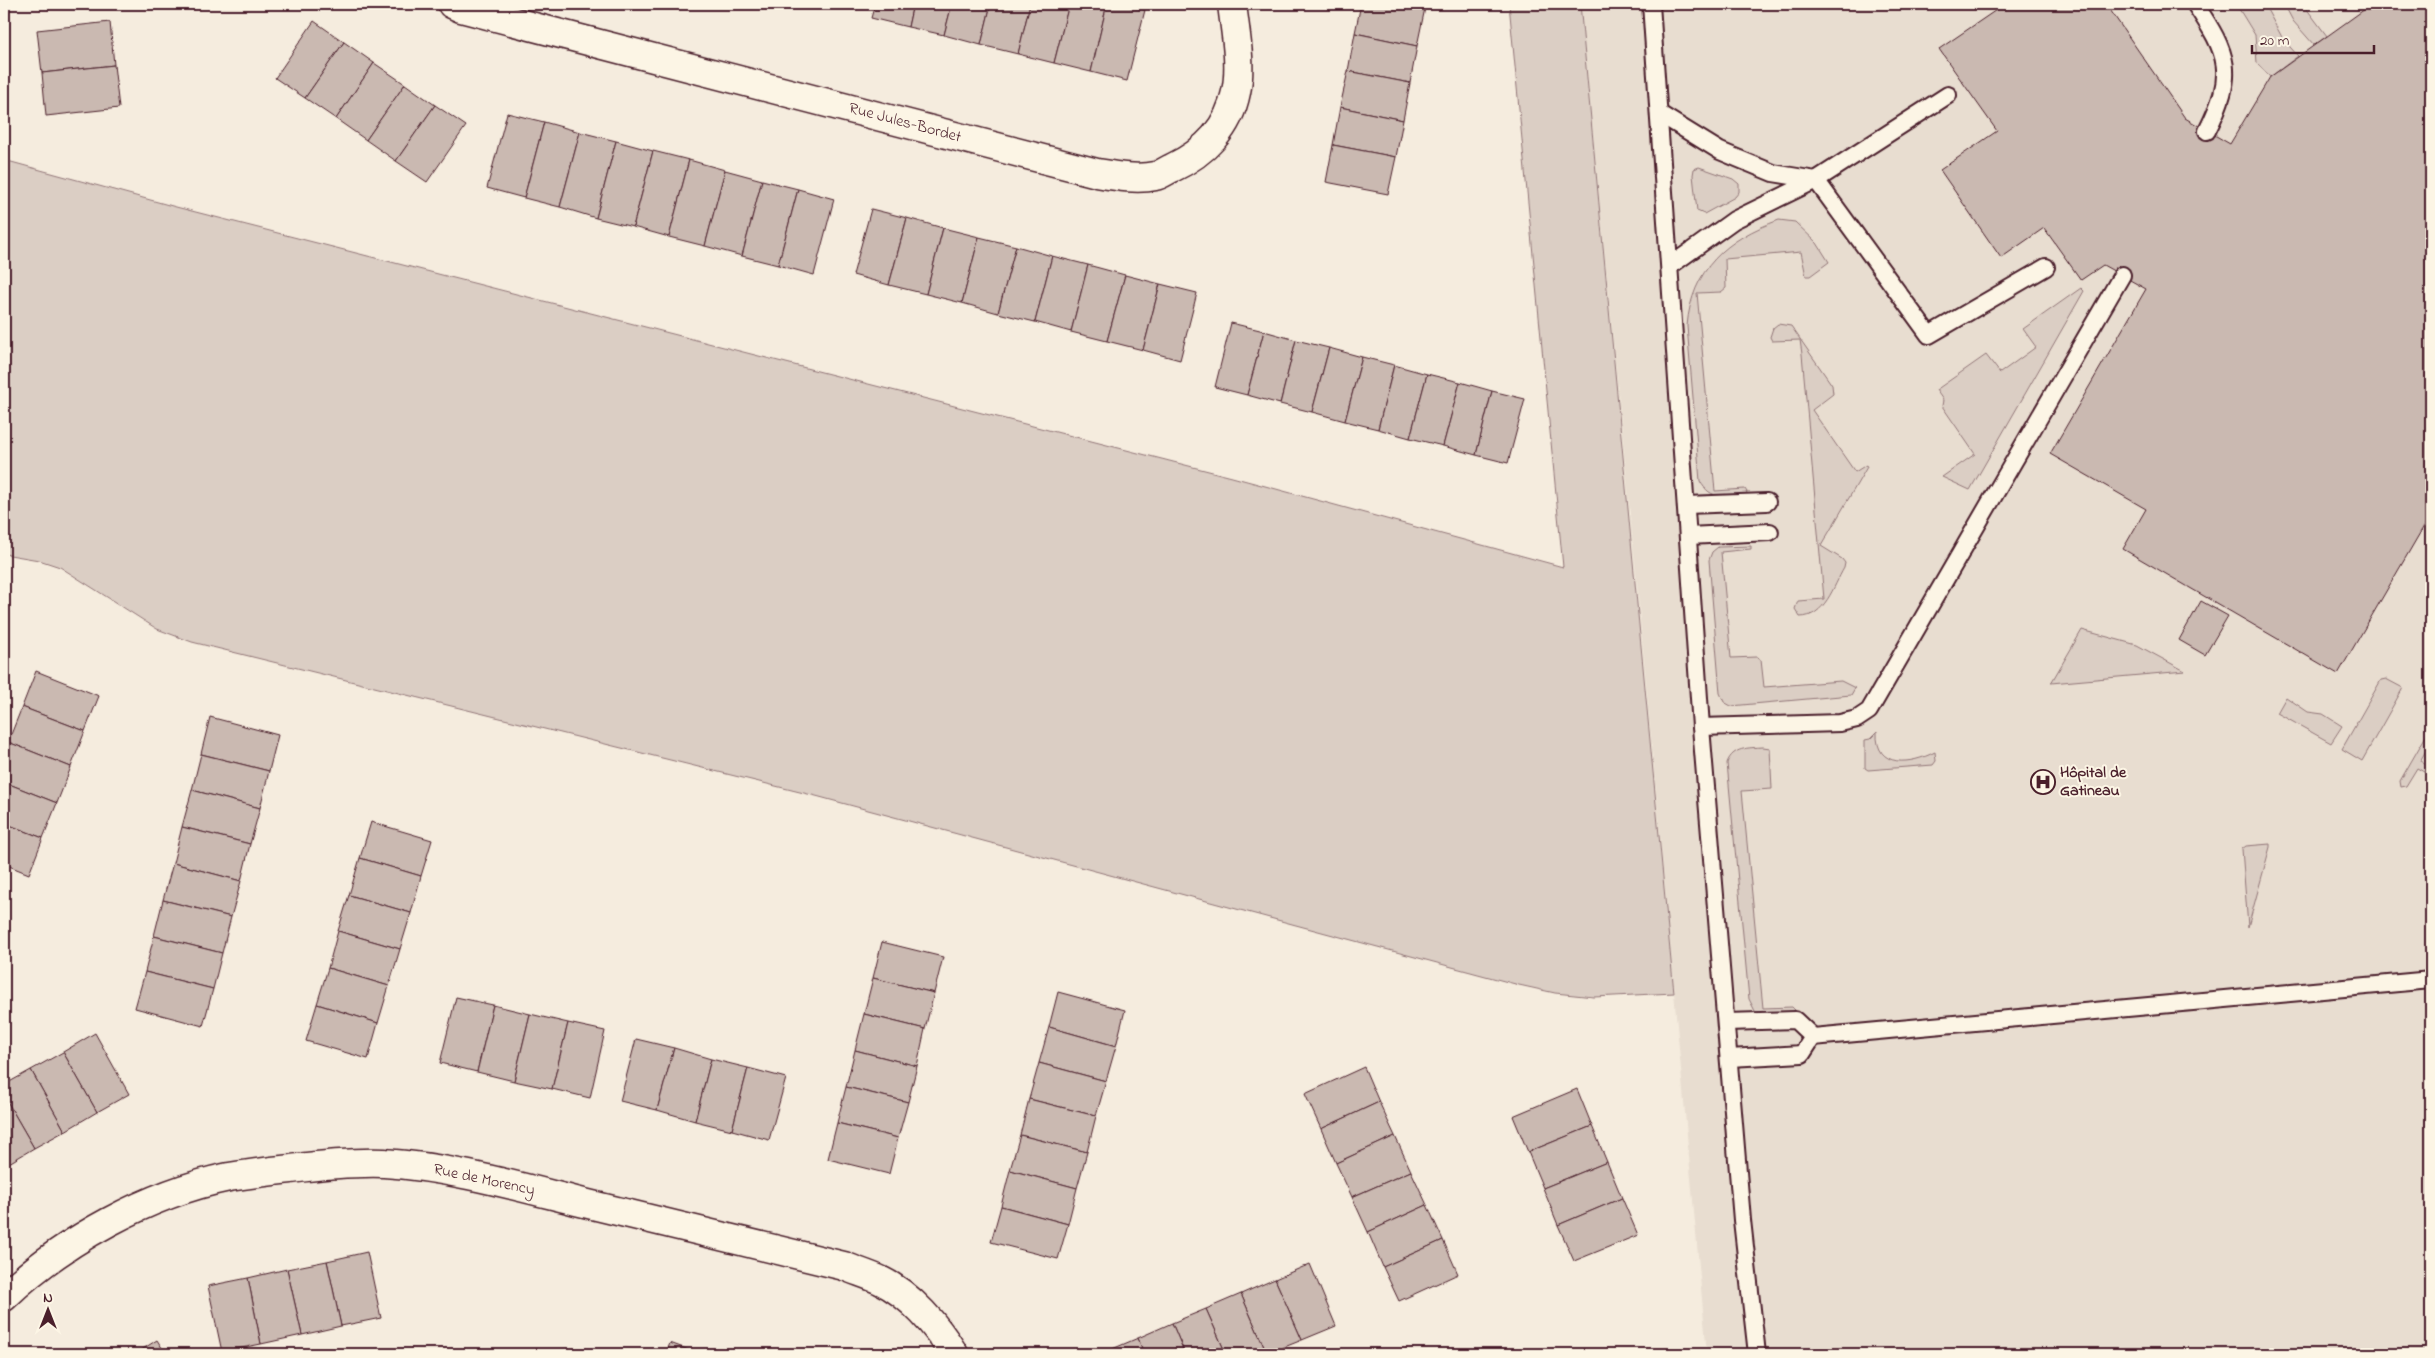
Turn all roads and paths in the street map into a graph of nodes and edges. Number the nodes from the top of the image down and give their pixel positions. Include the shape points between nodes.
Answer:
1 (452, 4) edge
2 (1232, 4) edge
3 (1651, 4) edge
4 (2194, 4) edge
5 (1948, 94) dead end
6 (1660, 114) junction
7 (2207, 131) dead end
8 (1816, 180) junction
9 (1670, 266) junction
10 (2046, 266) dead end
11 (2122, 275) dead end
12 (1767, 502) dead end
13 (1686, 504) junction
14 (1770, 532) dead end
15 (1688, 536) junction
16 (1701, 727) junction
17 (2431, 980) edge
18 (1726, 1022) junction
19 (1813, 1037) junction
20 (1729, 1058) junction
21 (4, 1297) edge
22 (954, 1354) edge
23 (1757, 1354) edge

1 - 2 street, Rue Jules-Bordet via 1097,173 1125,177 1155,176 1184,162 1209,145 1226,121 1236,91 1237,56
3 - 6 lane
4 - 7 lane via 2217,38 2225,64 2225,87 2220,106
5 - 8 lane
6 - 8 lane via 1720,151 1773,173
6 - 9 lane
8 - 9 lane via 1734,220
8 - 10 lane via 1929,334
9 - 13 lane
11 - 16 lane via 1869,710 1857,719 1840,724
12 - 13 lane
13 - 15 lane
14 - 15 lane
15 - 16 lane
16 - 18 lane
17 - 19 lane
18 - 19 lane via 1795,1020
18 - 20 lane
19 - 20 lane via 1802,1054
20 - 23 lane
21 - 22 street, Rue de Morency via 58,1254 98,1228 183,1190 228,1178 281,1170 338,1163 385,1163 502,1182 844,1266 882,1281 912,1303 942,1333

